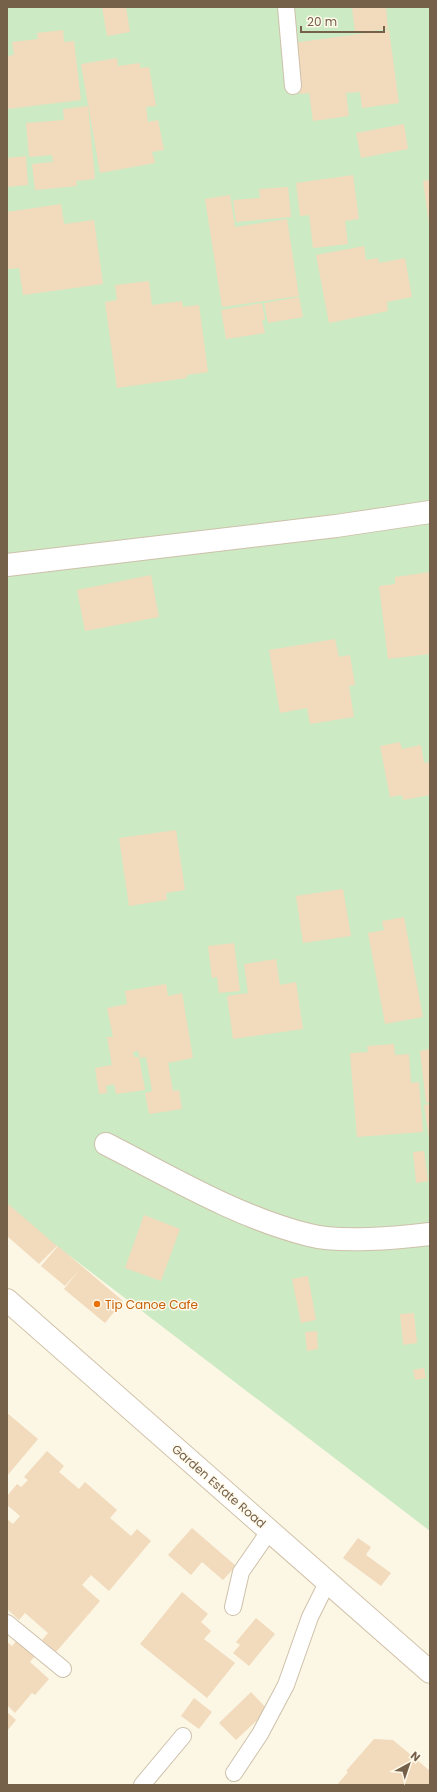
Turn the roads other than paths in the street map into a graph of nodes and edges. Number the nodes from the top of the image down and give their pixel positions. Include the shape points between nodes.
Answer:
1 (286, 7) edge
2 (293, 86) dead end
3 (430, 512) edge
4 (7, 565) edge
5 (106, 1144) dead end
6 (430, 1234) edge
7 (7, 1300) edge
8 (270, 1530) junction
9 (328, 1581) junction
10 (233, 1607) dead end
11 (7, 1622) edge
12 (63, 1669) dead end
13 (430, 1672) edge
14 (183, 1736) dead end
15 (234, 1773) dead end
16 (142, 1785) edge

1 - 2 lane
3 - 4 street via 336,526
5 - 6 street via 224,1204 310,1235 345,1239
7 - 8 street, Garden Estate Road
8 - 9 street, Garden Estate Road
8 - 10 lane via 241,1572
9 - 13 street, Garden Estate Road
9 - 15 lane via 310,1617 286,1685 260,1734
11 - 12 lane
14 - 16 lane

